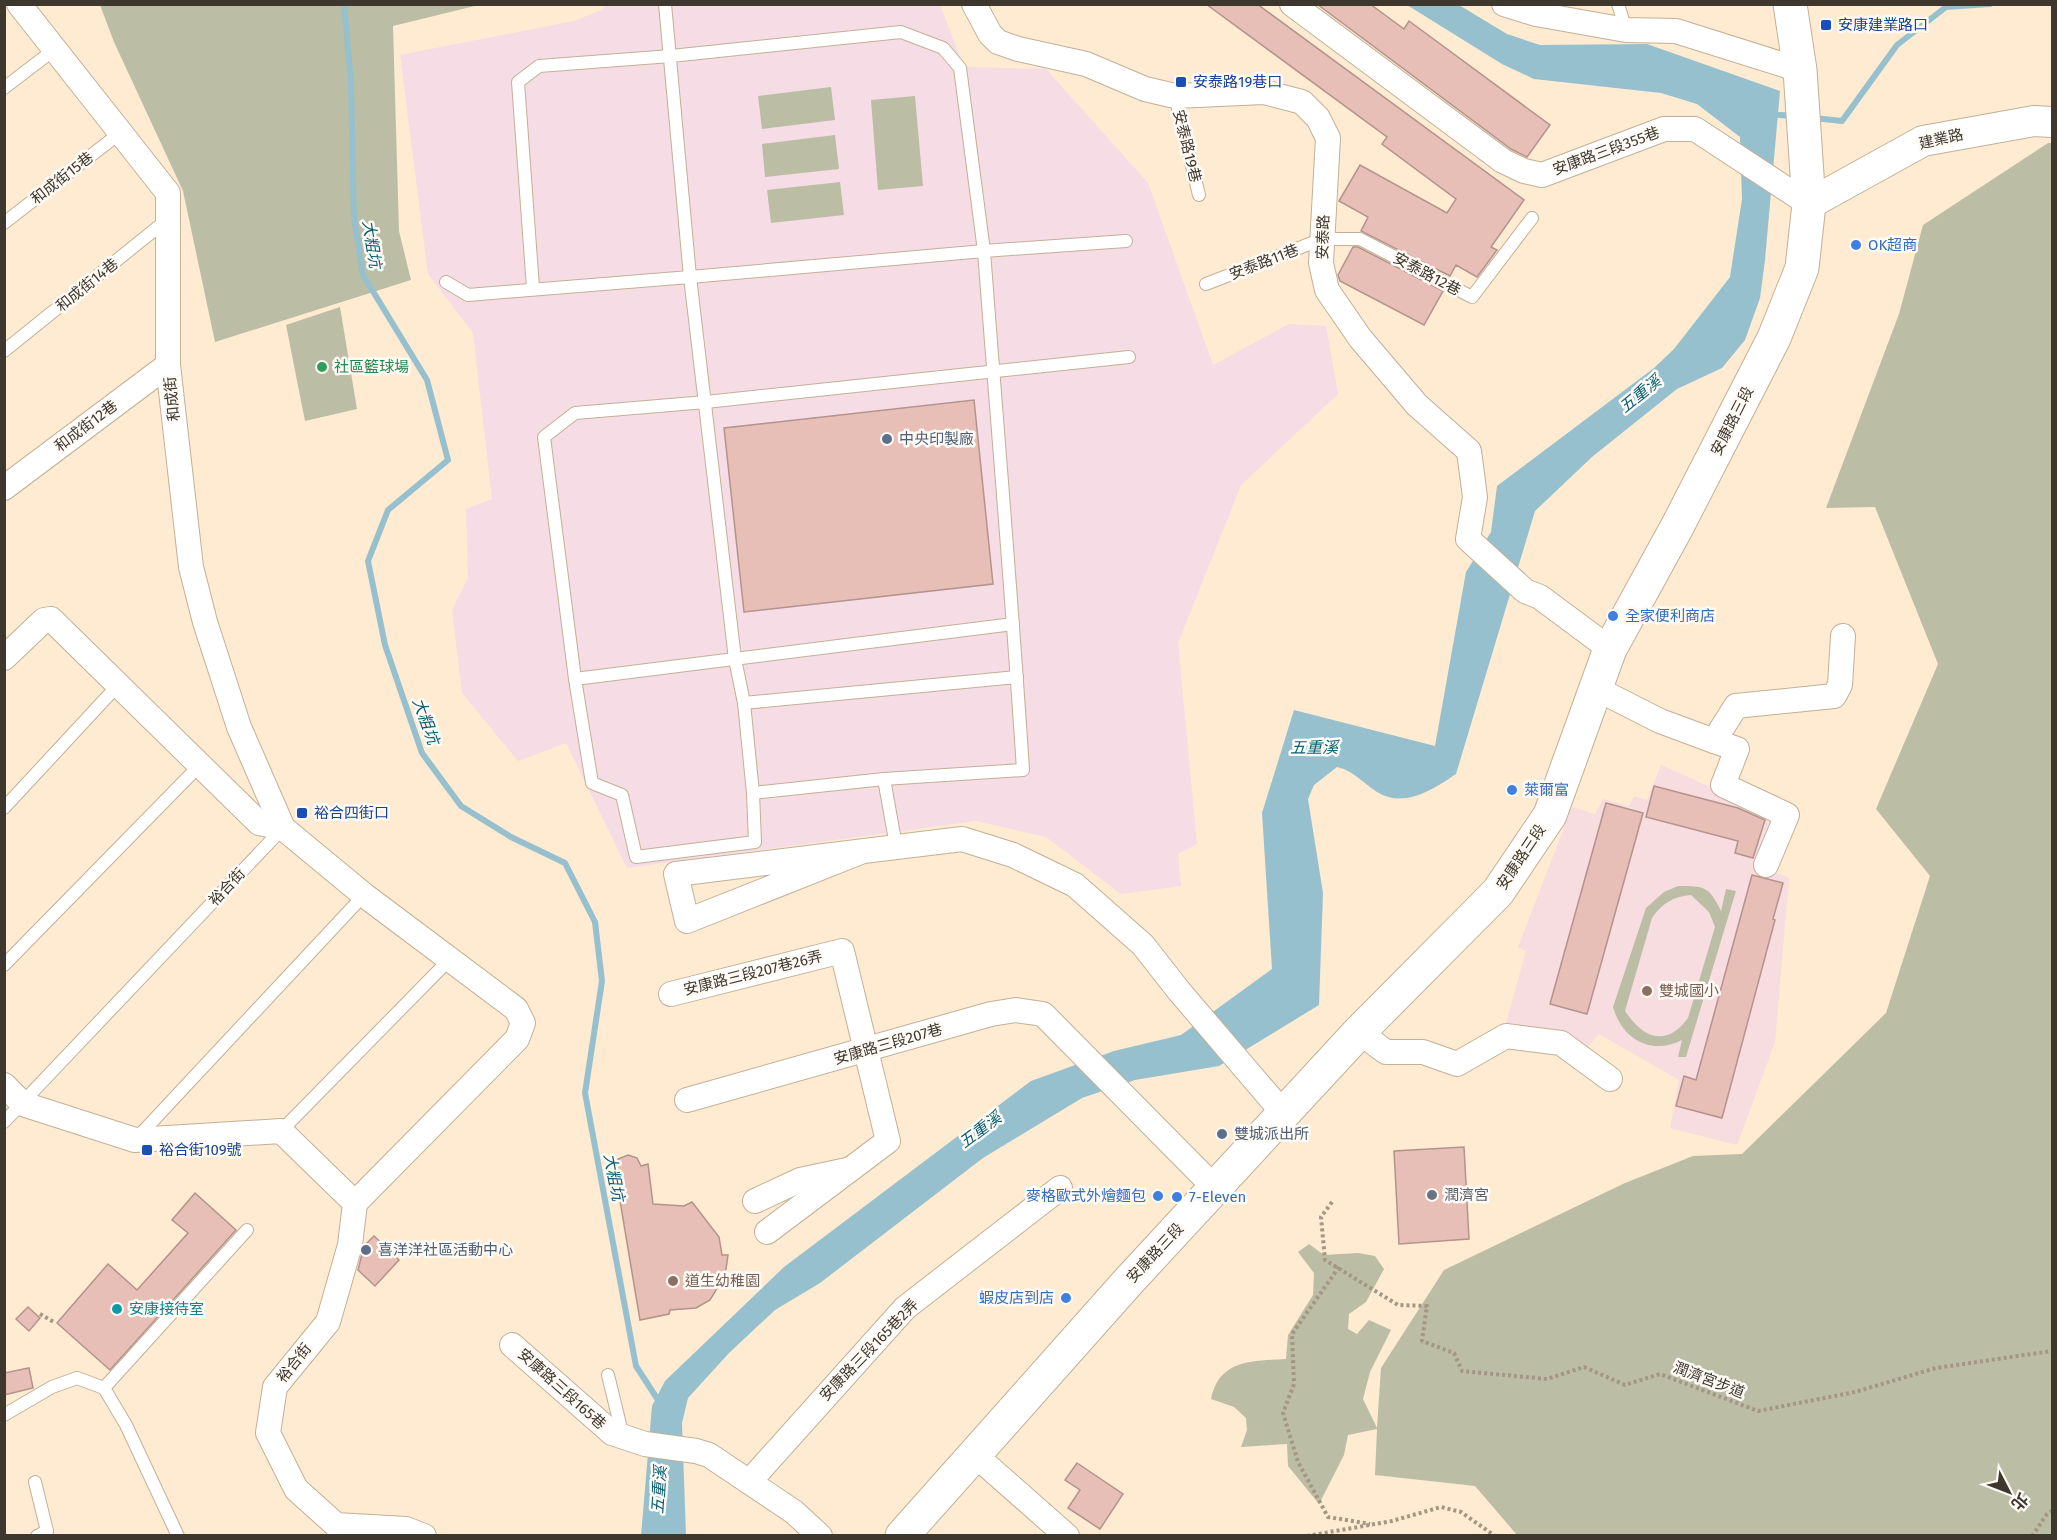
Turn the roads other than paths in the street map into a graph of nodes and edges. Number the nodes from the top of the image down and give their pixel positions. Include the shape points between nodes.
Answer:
1 (19, 4) edge
2 (665, 4) edge
3 (974, 4) edge
4 (1292, 4) edge
5 (1504, 4) edge
6 (1618, 4) edge
7 (1790, 4) edge
8 (1626, 30) junction
9 (54, 49) junction
10 (671, 56) junction
11 (1800, 70) junction
12 (4, 88) edge
13 (1175, 96) junction
14 (2052, 122) edge
15 (120, 133) junction
16 (1199, 195) dead end
17 (1809, 204) junction
18 (1532, 218) dead end
19 (169, 219) junction
20 (4, 223) edge
21 (1322, 239) junction
22 (1126, 241) dead end
23 (984, 251) junction
24 (690, 277) junction
25 (446, 282) dead end
26 (1206, 284) dead end
27 (533, 288) junction
28 (4, 351) edge
29 (1128, 357) dead end
30 (168, 365) junction
31 (993, 372) junction
32 (706, 402) junction
33 (5, 488) edge
34 (1013, 624) junction
35 (1843, 636) dead end
36 (1611, 649) junction
37 (4, 658) edge
38 (735, 659) junction
39 (1017, 677) junction
40 (575, 679) junction
41 (119, 684) junction
42 (1595, 688) junction
43 (744, 703) junction
44 (1714, 741) junction
45 (199, 766) junction
46 (884, 779) junction
47 (753, 793) junction
48 (4, 808) edge
49 (283, 828) junction
50 (896, 846) junction
51 (863, 851) junction
52 (1766, 865) dead end
53 (364, 895) junction
54 (449, 960) junction
55 (4, 965) edge
56 (671, 994) dead end
57 (1359, 1032) junction
58 (868, 1050) junction
59 (1610, 1079) dead end
60 (4, 1084) edge
61 (687, 1100) dead end
62 (1275, 1103) junction
63 (23, 1104) junction
64 (4, 1122) edge
65 (280, 1131) junction
66 (135, 1140) junction
67 (855, 1168) junction
68 (1060, 1188) dead end
69 (1215, 1188) junction
70 (755, 1201) dead end
71 (355, 1203) junction
72 (247, 1230) dead end
73 (767, 1232) dead end
74 (512, 1345) dead end
75 (608, 1375) dead end
76 (104, 1388) junction
77 (4, 1415) edge
78 (622, 1437) junction
79 (975, 1455) junction
80 (34, 1482) dead end
81 (749, 1482) junction
82 (37, 1536) edge
83 (178, 1536) edge
84 (424, 1536) edge
85 (820, 1536) edge
86 (902, 1536) edge
87 (1067, 1536) edge

1 - 9 street, 和成街
2 - 10 lane
3 - 13 street, 安泰路 via 998,42 1086,64 1145,89
4 - 17 street, 安康路三段355巷 via 1503,161 1524,171 1542,175 1664,129 1695,129
5 - 8 street via 1536,14
6 - 8 lane
7 - 11 main road, 安康路三段
8 - 11 street via 1676,31
9 - 12 lane
9 - 15 street, 和成街
10 - 23 lane via 901,32 943,48 960,68
10 - 24 lane
10 - 27 lane via 539,66 519,82
11 - 17 main road, 安康路三段
13 - 16 lane, 安泰路19巷
13 - 21 street, 安泰路 via 1264,92 1302,102 1318,118 1328,138
14 - 17 street, 建業路 via 2034,121 1923,141
15 - 19 street, 和成街 via 168,193
15 - 20 lane, 和成街15巷
17 - 36 main road, 安康路三段 via 1802,268 1774,338
18 - 21 lane, 安泰路12巷 via 1472,297 1360,239
19 - 28 lane, 和成街14巷
19 - 30 street, 和成街
21 - 26 lane, 安泰路11巷
21 - 36 street, 安泰路 via 1321,263 1327,290 1360,338 1417,405 1469,451 1475,497 1468,539 1525,591 1540,597
22 - 23 lane
23 - 24 lane
23 - 31 lane
24 - 27 lane
24 - 32 lane
25 - 27 lane via 468,296
29 - 31 lane
30 - 33 street, 和成街12巷
30 - 49 street, 和成街 via 191,567 239,727
31 - 32 lane
31 - 34 lane
32 - 38 lane
32 - 40 lane via 575,413 544,437
34 - 38 lane
34 - 39 lane
35 - 44 street via 1840,685 1834,696 1736,706
36 - 42 main road, 安康路三段
37 - 41 street via 44,620 51,619
38 - 40 lane
38 - 43 lane
39 - 43 lane
39 - 46 lane via 1023,770
40 - 47 lane via 592,783 622,795 636,857 755,842
41 - 45 street
41 - 48 lane
42 - 44 street via 1660,721
42 - 57 main road, 安康路三段 via 1550,815 1498,892
43 - 47 lane
44 - 52 street via 1737,749 1723,784 1787,815
45 - 49 street via 259,823
45 - 55 lane
46 - 47 lane
46 - 50 lane
49 - 53 street
49 - 63 lane, 裕合街
50 - 51 street
50 - 62 street via 962,839 1013,855 1075,885 1143,945
51 - 51 street via 676,874 687,921 731,903
53 - 54 street
53 - 66 lane
54 - 65 lane
54 - 71 street via 516,1009 523,1023 517,1039
56 - 58 street, 安康路三段207巷26弄 via 842,951
57 - 59 street via 1386,1052 1423,1052 1457,1064 1506,1036 1561,1043
57 - 62 main road, 安康路三段
58 - 61 street, 安康路三段207巷
58 - 67 street via 888,1141
58 - 69 street, 安康路三段207巷 via 991,1014 1016,1010 1043,1014
60 - 63 street
62 - 69 main road, 安康路三段
63 - 64 lane, 裕合街
63 - 66 street
65 - 66 street
65 - 71 street
67 - 70 street via 800,1180
67 - 73 street
68 - 81 street, 安康路三段165巷2弄 via 905,1308
69 - 79 main road, 安康路三段
71 - 84 street, 裕合街 via 350,1245 328,1322 275,1387 268,1433 296,1489 336,1526 406,1529
72 - 76 lane
74 - 78 street, 安康路三段165巷 via 612,1433
75 - 78 lane
76 - 77 lane via 77,1378 52,1387
76 - 83 lane via 126,1425
78 - 81 street, 安康路三段165巷 via 709,1455
79 - 86 main road, 安康路三段
79 - 87 street
80 - 82 lane via 47,1531
81 - 85 street via 794,1512

